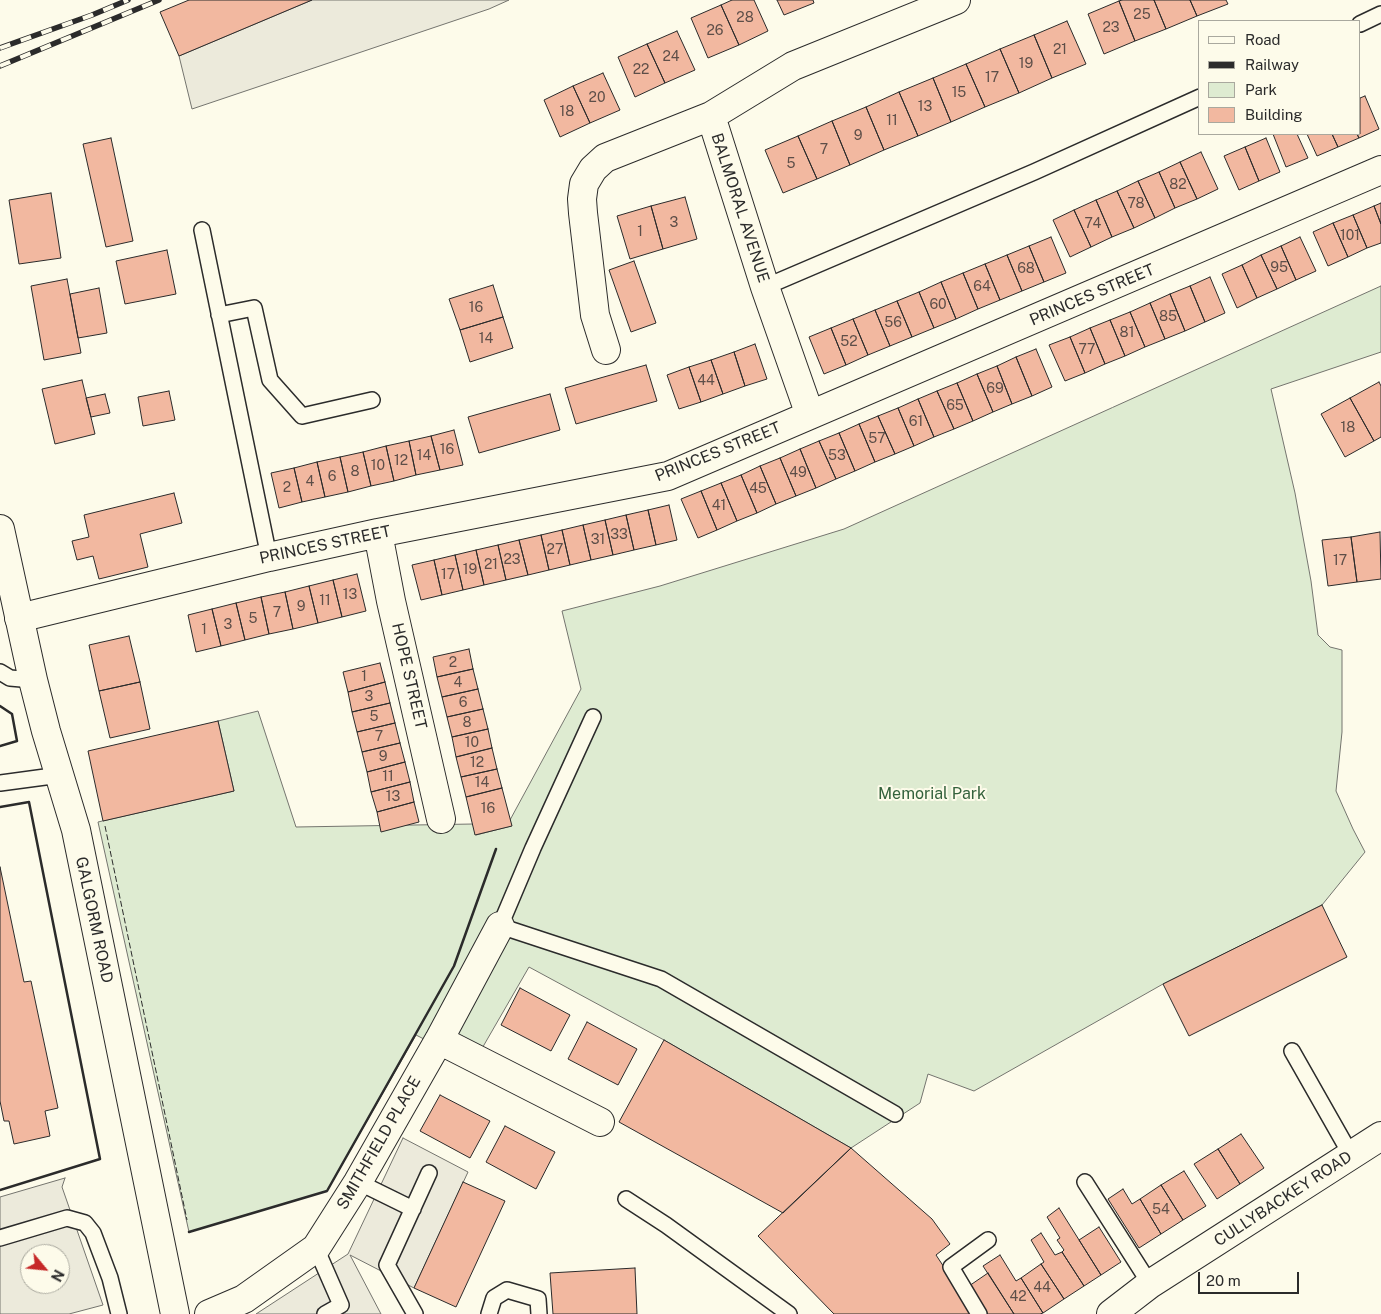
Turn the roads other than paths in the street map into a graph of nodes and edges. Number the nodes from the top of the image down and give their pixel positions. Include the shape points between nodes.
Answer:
1 (956, 0) edge
2 (1381, 14) edge
3 (1361, 24) edge
4 (1198, 98) edge
5 (711, 116) junction
6 (1381, 170) edge
7 (202, 230) dead end
8 (765, 287) junction
9 (220, 315) junction
10 (606, 350) dead end
11 (372, 400) dead end
12 (810, 415) junction
13 (0, 530) edge
14 (378, 533) junction
15 (269, 557) junction
16 (19, 618) junction
17 (0, 672) edge
18 (33, 680) junction
19 (593, 717) dead end
20 (60, 775) junction
21 (0, 783) edge
22 (441, 819) dead end
23 (500, 926) junction
24 (439, 1040) junction
25 (1292, 1051) dead end
26 (894, 1114) dead end
27 (600, 1122) dead end
28 (1381, 1136) edge
29 (1351, 1155) junction
30 (429, 1173) dead end
31 (358, 1182) junction
32 (1085, 1182) dead end
33 (626, 1200) dead end
34 (413, 1209) junction
35 (0, 1238) edge
36 (988, 1240) dead end
37 (316, 1248) junction
38 (1150, 1284) junction
39 (119, 1314) edge
40 (175, 1314) edge
41 (209, 1314) edge
42 (325, 1314) edge
43 (415, 1314) edge
44 (489, 1314) edge
45 (539, 1314) edge
46 (789, 1314) edge
47 (978, 1314) edge
48 (1111, 1314) edge

1 - 5 street, BALMORAL AVENUE via 793,66
2 - 3 lane
4 - 8 lane
5 - 8 street, BALMORAL AVENUE
5 - 10 street via 605,158 584,184 583,214 595,315
6 - 12 street, PRINCES STREET
7 - 9 lane
8 - 12 street, BALMORAL AVENUE
9 - 11 lane via 254,308 270,380 302,416
9 - 15 lane
12 - 14 street, PRINCES STREET via 668,476
13 - 16 street, GALGORM ROAD
14 - 15 street, PRINCES STREET
14 - 22 street, HOPE STREET
15 - 16 street, PRINCES STREET
16 - 18 street, GALGORM ROAD
17 - 18 lane via 10,678
18 - 20 street, GALGORM ROAD
19 - 23 lane
20 - 21 lane
20 - 40 street, GALGORM ROAD via 76,830
23 - 24 street, SMITHFIELD PLACE
23 - 26 lane via 660,979
24 - 27 street
24 - 31 street, SMITHFIELD PLACE
25 - 29 lane
28 - 29 street, CULLYBACKEY ROAD
29 - 38 street, CULLYBACKEY ROAD
30 - 34 lane
31 - 34 lane
31 - 37 street, SMITHFIELD PLACE
32 - 38 lane
33 - 46 lane
34 - 43 lane via 387,1265
35 - 39 lane via 67,1218 85,1223 104,1260
36 - 47 lane via 951,1267
37 - 41 street, SMITHFIELD PLACE via 244,1299
37 - 42 lane via 341,1305
38 - 48 street, CULLYBACKEY ROAD
44 - 45 lane via 494,1298 507,1290 538,1299

